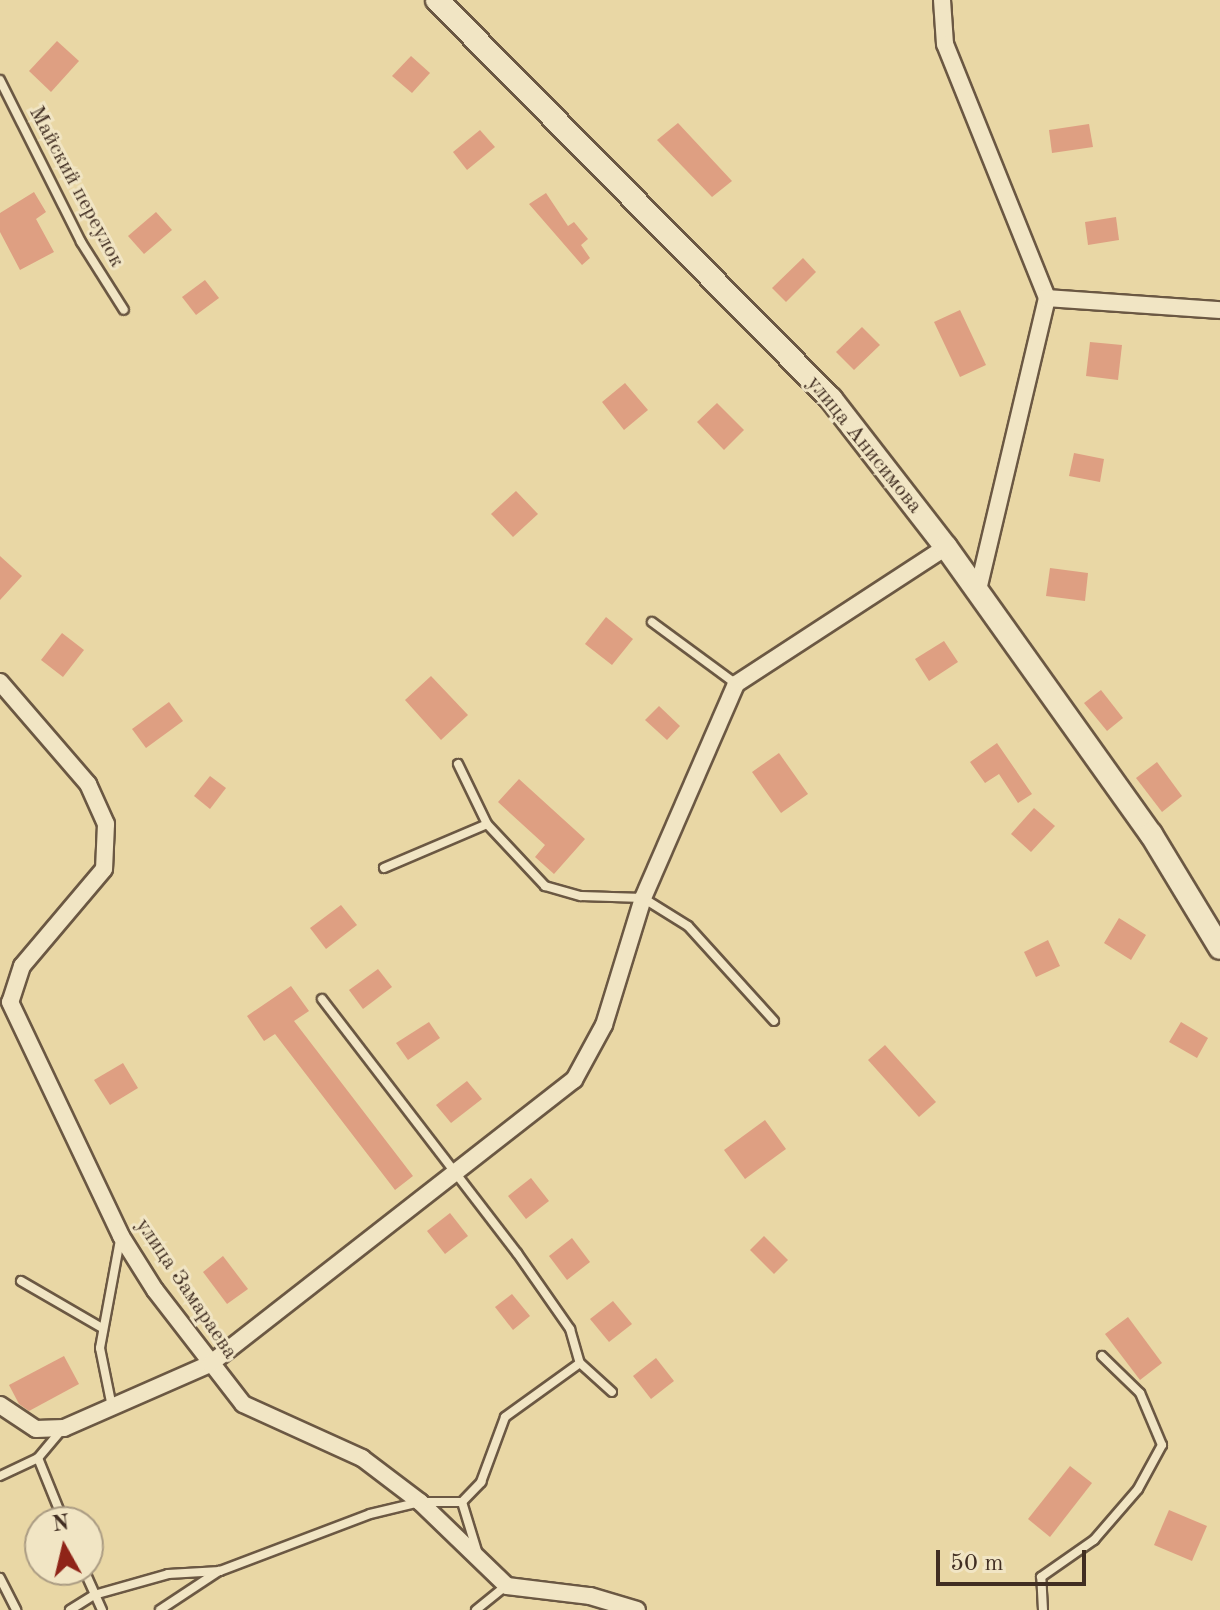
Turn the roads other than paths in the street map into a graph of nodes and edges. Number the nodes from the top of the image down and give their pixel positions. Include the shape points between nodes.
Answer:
1 (437, 0) edge
2 (942, 0) edge
3 (458, 9) edge
4 (0, 80) edge
5 (1047, 298) junction
6 (124, 310) dead end
7 (1220, 310) edge
8 (946, 547) junction
9 (978, 591) junction
10 (652, 622) dead end
11 (0, 682) edge
12 (736, 684) junction
13 (458, 764) dead end
14 (487, 824) junction
15 (384, 868) dead end
16 (643, 898) junction
17 (1220, 948) edge
18 (322, 999) dead end
19 (774, 1021) dead end
20 (452, 1175) junction
21 (121, 1236) junction
22 (21, 1281) dead end
23 (102, 1328) junction
24 (1102, 1356) dead end
25 (580, 1363) junction
26 (210, 1364) junction
27 (612, 1392) dead end
28 (0, 1405) edge
29 (112, 1408) junction
30 (64, 1428) junction
31 (38, 1458) junction
32 (0, 1476) edge
33 (420, 1502) junction
34 (462, 1502) junction
35 (58, 1506) edge
36 (481, 1566) junction
37 (220, 1571) junction
38 (0, 1578) edge
39 (90, 1586) edge
40 (507, 1586) junction
41 (94, 1595) junction
42 (16, 1610) edge
43 (70, 1610) edge
44 (102, 1610) edge
45 (160, 1610) edge
46 (476, 1610) edge
47 (637, 1610) edge
48 (1043, 1610) edge

1 - 3 street, улица Анисимова
2 - 5 street via 945,44
3 - 8 street, улица Анисимова via 831,399
4 - 6 lane, Майский переулок via 81,242
5 - 7 street
5 - 9 street
8 - 9 street, улица Анисимова
8 - 12 street
9 - 17 street, улица Анисимова via 1151,834
10 - 12 lane
11 - 21 street, улица Замараева via 88,784 106,824 104,869 22,966 10,1002
12 - 16 street
13 - 14 lane
14 - 15 lane
14 - 16 lane via 545,886 581,896
16 - 19 lane via 688,926
16 - 20 street via 604,1025 574,1080
18 - 20 lane
20 - 25 lane via 570,1329
20 - 26 street
21 - 23 lane
21 - 26 street, улица Замараева
22 - 23 lane
23 - 29 lane
24 - 48 lane via 1140,1393 1162,1445 1138,1489 1094,1540 1041,1577
25 - 27 lane
25 - 34 lane via 505,1417 481,1482
26 - 29 street
26 - 33 street, улица Замараева via 243,1404 362,1458
28 - 30 street via 36,1429
29 - 30 street
30 - 31 lane
31 - 32 lane
31 - 35 lane
33 - 34 lane
33 - 36 street, улица Замараева
33 - 37 lane via 370,1514
34 - 36 lane
36 - 40 street, улица Замараева
37 - 41 lane via 168,1574
37 - 45 lane
38 - 42 lane
39 - 41 lane
40 - 46 lane
40 - 47 street via 590,1596
41 - 43 lane
41 - 44 lane

